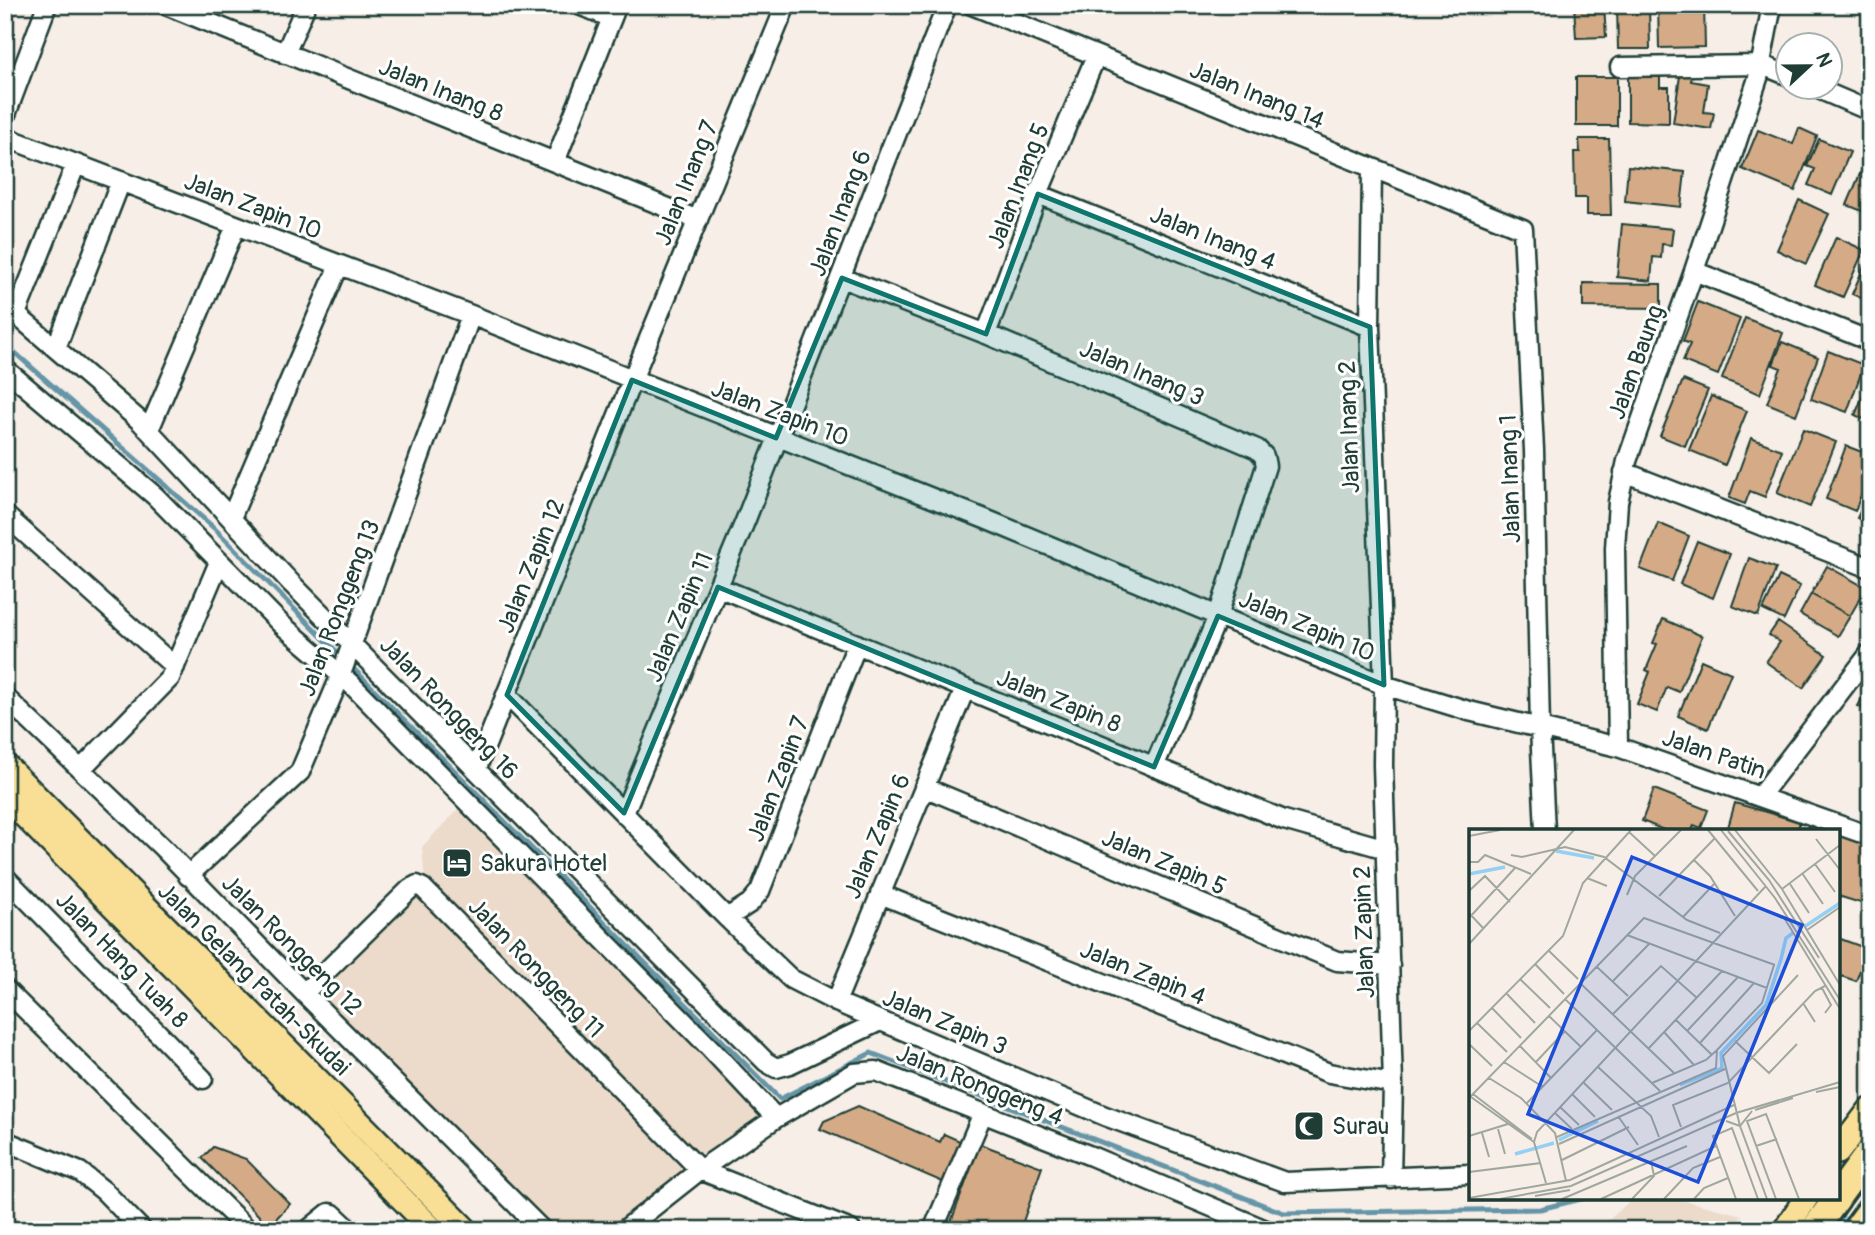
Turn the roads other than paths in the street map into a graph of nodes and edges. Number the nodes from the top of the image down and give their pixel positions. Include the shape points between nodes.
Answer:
1 (47, 5) edge
2 (166, 5) edge
3 (306, 5) edge
4 (579, 5) edge
5 (786, 5) edge
6 (947, 5) edge
7 (972, 5) edge
8 (1772, 5) edge
9 (615, 12) edge
10 (208, 14) edge
11 (285, 54) junction
12 (1096, 56) junction
13 (1762, 65) junction
14 (1620, 67) dead end
15 (1773, 69) edge
16 (1843, 100) edge
17 (1870, 111) edge
18 (5, 117) edge
19 (5, 137) edge
20 (555, 162) junction
21 (76, 164) junction
22 (1372, 168) junction
23 (121, 181) junction
24 (1038, 194) junction
25 (698, 220) junction
26 (236, 226) junction
27 (1523, 229) joint
28 (339, 265) junction
29 (1694, 271) junction
30 (842, 278) junction
31 (11, 309) edge
32 (471, 315) junction
33 (1370, 327) junction
34 (986, 334) junction
35 (1870, 341) edge
36 (56, 348) junction
37 (5, 369) edge
38 (632, 380) junction
39 (149, 430) junction
40 (776, 438) junction
41 (1624, 472) junction
42 (5, 515) edge
43 (231, 518) junction
44 (219, 562) junction
45 (1870, 568) edge
46 (718, 587) junction
47 (1217, 615) junction
48 (352, 644) junction
49 (857, 644) junction
50 (1870, 653) edge
51 (175, 667) junction
52 (340, 677) junction
53 (1384, 685) junction
54 (965, 689) junction
55 (507, 695) junction
56 (5, 697) edge
57 (1540, 728) junction
58 (1618, 747) junction
59 (5, 765) edge
60 (1154, 767) junction
61 (81, 769) junction
62 (476, 770) junction
63 (924, 787) junction
64 (5, 796) edge
65 (1760, 796) junction
66 (624, 813) junction
67 (1545, 829) edge
68 (1870, 836) edge
69 (1386, 849) junction
70 (188, 876) junction
71 (8, 886) edge
72 (880, 894) junction
73 (727, 918) junction
74 (1390, 965) junction
75 (5, 989) edge
76 (304, 993) junction
77 (836, 1002) junction
78 (878, 1022) junction
79 (203, 1079) dead end
80 (1393, 1084) junction
81 (1870, 1110) edge
82 (983, 1113) junction
83 (776, 1118) junction
84 (5, 1141) edge
85 (1840, 1149) edge
86 (1870, 1152) edge
87 (700, 1170) junction
88 (1469, 1174) edge
89 (1391, 1179) junction
90 (1840, 1194) edge
91 (1805, 1200) edge
92 (1836, 1200) edge
93 (1870, 1211) edge
94 (142, 1230) edge
95 (248, 1230) edge
96 (309, 1230) edge
97 (350, 1230) edge
98 (433, 1230) edge
99 (466, 1230) edge
100 (542, 1230) edge
101 (624, 1230) edge
102 (850, 1230) edge
103 (933, 1230) edge
104 (1266, 1230) edge
105 (1785, 1230) edge
106 (1814, 1230) edge
107 (1856, 1230) edge

1 - 18 street
2 - 10 street, Jalan Inang 8
3 - 11 street
4 - 9 street
5 - 25 street, Jalan Inang 7
6 - 30 street, Jalan Inang 6
7 - 12 street, Jalan Inang 14
8 - 13 street, Jalan Baung
9 - 20 street
10 - 11 street, Jalan Inang 8
11 - 20 street, Jalan Inang 8
12 - 22 street, Jalan Inang 14
12 - 24 street, Jalan Inang 5
13 - 14 street
13 - 15 street
13 - 29 street, Jalan Baung
16 - 17 street
19 - 21 street, Jalan Zapin 10
20 - 25 street, Jalan Inang 8
21 - 23 street, Jalan Zapin 10
21 - 31 street
22 - 27 street, Jalan Inang 14
22 - 33 street, Jalan Inang 2
23 - 26 street, Jalan Zapin 10
23 - 36 street
24 - 33 street, Jalan Inang 4
24 - 34 street, Jalan Inang 5
25 - 38 street, Jalan Inang 7
26 - 28 street, Jalan Zapin 10
26 - 39 street
27 - 57 street, Jalan Inang 1
28 - 32 street, Jalan Zapin 10
28 - 43 street
29 - 35 street
29 - 41 street, Jalan Baung
30 - 34 street, Jalan Inang 3
30 - 40 street, Jalan Inang 6
31 - 36 street, Jalan Ronggeng 16
32 - 38 street, Jalan Zapin 10
32 - 48 street, Jalan Ronggeng 13
33 - 53 street, Jalan Inang 2
34 - 47 street, Jalan Inang 3 via 1265,456 1266,467
36 - 39 street, Jalan Ronggeng 16
37 - 44 street via 155,496
38 - 40 street, Jalan Zapin 10
38 - 55 street, Jalan Zapin 12
39 - 43 street, Jalan Ronggeng 16
40 - 46 street, Jalan Zapin 11
40 - 47 street, Jalan Zapin 10
41 - 45 street
41 - 58 street, Jalan Baung via 1615,548
42 - 51 street
43 - 48 street, Jalan Ronggeng 16
44 - 51 street
44 - 52 street
46 - 49 street, Jalan Zapin 8
46 - 66 street, Jalan Zapin 11
47 - 53 street, Jalan Zapin 10
47 - 60 street
48 - 52 street, Jalan Ronggeng 13
48 - 62 street, Jalan Ronggeng 16
49 - 54 street, Jalan Zapin 8
49 - 73 street, Jalan Zapin 7 via 760,891
50 - 65 street
51 - 61 street via 170,678
52 - 70 street, Jalan Ronggeng 13 via 300,772
52 - 83 street
53 - 57 street, Jalan Zapin 10
53 - 69 street, Jalan Zapin 2
54 - 60 street, Jalan Zapin 8
54 - 63 street, Jalan Zapin 6
55 - 62 street, Jalan Zapin 12
55 - 66 street, Jalan Zapin 3
56 - 61 street, Jalan Ronggeng 12
57 - 58 street, Jalan Patin
57 - 67 street, Jalan Inang 1
58 - 65 street, Jalan Patin
59 - 99 main road, Jalan Gelang Patah-Skudai
60 - 69 street, Jalan Zapin 8 via 1284,820
61 - 70 street, Jalan Ronggeng 12
62 - 78 street, Jalan Ronggeng 16 via 766,1062 776,1068 789,1064
63 - 72 street, Jalan Zapin 6
63 - 74 street, Jalan Zapin 5 via 1337,961
64 - 98 main road, Jalan Gelang Patah-Skudai
65 - 68 street, Jalan Patin
66 - 73 street, Jalan Zapin 3
69 - 74 street, Jalan Zapin 2
70 - 76 street, Jalan Ronggeng 12
71 - 79 street, Jalan Hang Tuah 8
72 - 77 street, Jalan Zapin 6
72 - 80 street, Jalan Zapin 4 via 1329,1073
73 - 77 street, Jalan Zapin 3 via 791,979
74 - 80 street, Jalan Zapin 2
75 - 95 street
76 - 87 street, Jalan Ronggeng 11 via 410,888 423,888
76 - 100 street, Jalan Ronggeng 12
77 - 78 street, Jalan Zapin 3
78 - 89 street, Jalan Zapin 3 via 1105,1115 1285,1182
80 - 89 street, Jalan Zapin 2
81 - 85 main road
82 - 83 street, Jalan Ronggeng 4 via 876,1071 855,1073
82 - 103 street
82 - 104 street, Jalan Ronggeng 4
83 - 87 street, Jalan Ronggeng 4
84 - 94 street via 80,1172
86 - 90 highway
87 - 101 street, Jalan Ronggeng 4
87 - 102 street
88 - 89 street, Jalan Zapin 3
91 - 105 main road
92 - 106 highway
93 - 107 highway
96 - 97 street via 329,1213

